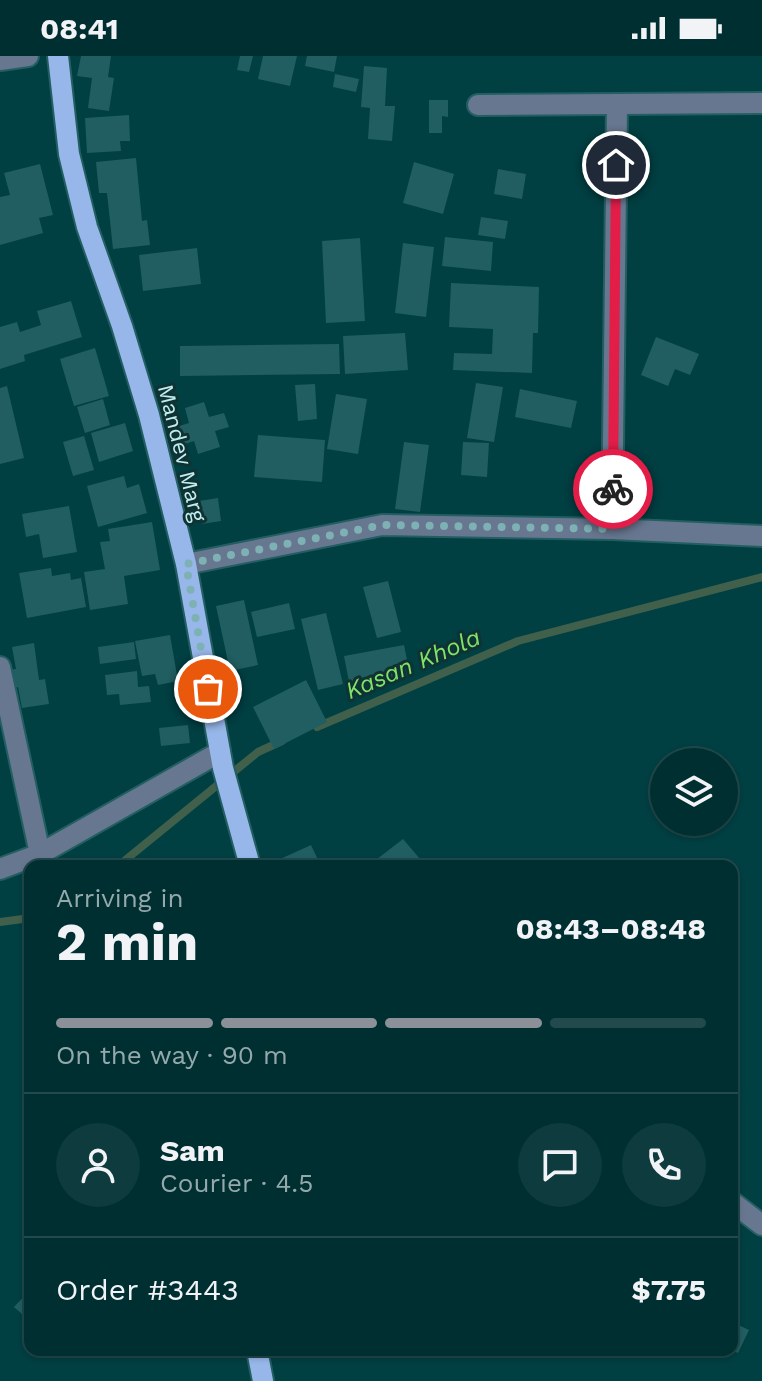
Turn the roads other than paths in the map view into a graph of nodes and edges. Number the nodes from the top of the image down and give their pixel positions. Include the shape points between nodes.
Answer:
1 (28, 56) edge
2 (58, 56) edge
3 (0, 60) edge
4 (762, 103) edge
5 (617, 104) junction
6 (478, 105) dead end
7 (612, 529) junction
8 (762, 536) edge
9 (186, 564) junction
10 (0, 667) edge
11 (221, 760) junction
12 (40, 854) junction
13 (247, 857) edge
14 (0, 869) edge
15 (738, 1207) edge
16 (762, 1225) edge
17 (258, 1356) edge
18 (263, 1381) edge

1 - 3 street
2 - 9 main road, Mandev Marg via 69,154 87,227 149,415
4 - 5 street
5 - 6 street
5 - 7 street
7 - 8 street
7 - 9 street via 382,525
9 - 11 main road, Mandev Marg
10 - 12 street
11 - 12 street
11 - 13 main road, Mandev Marg
12 - 14 street
15 - 16 street
17 - 18 main road

